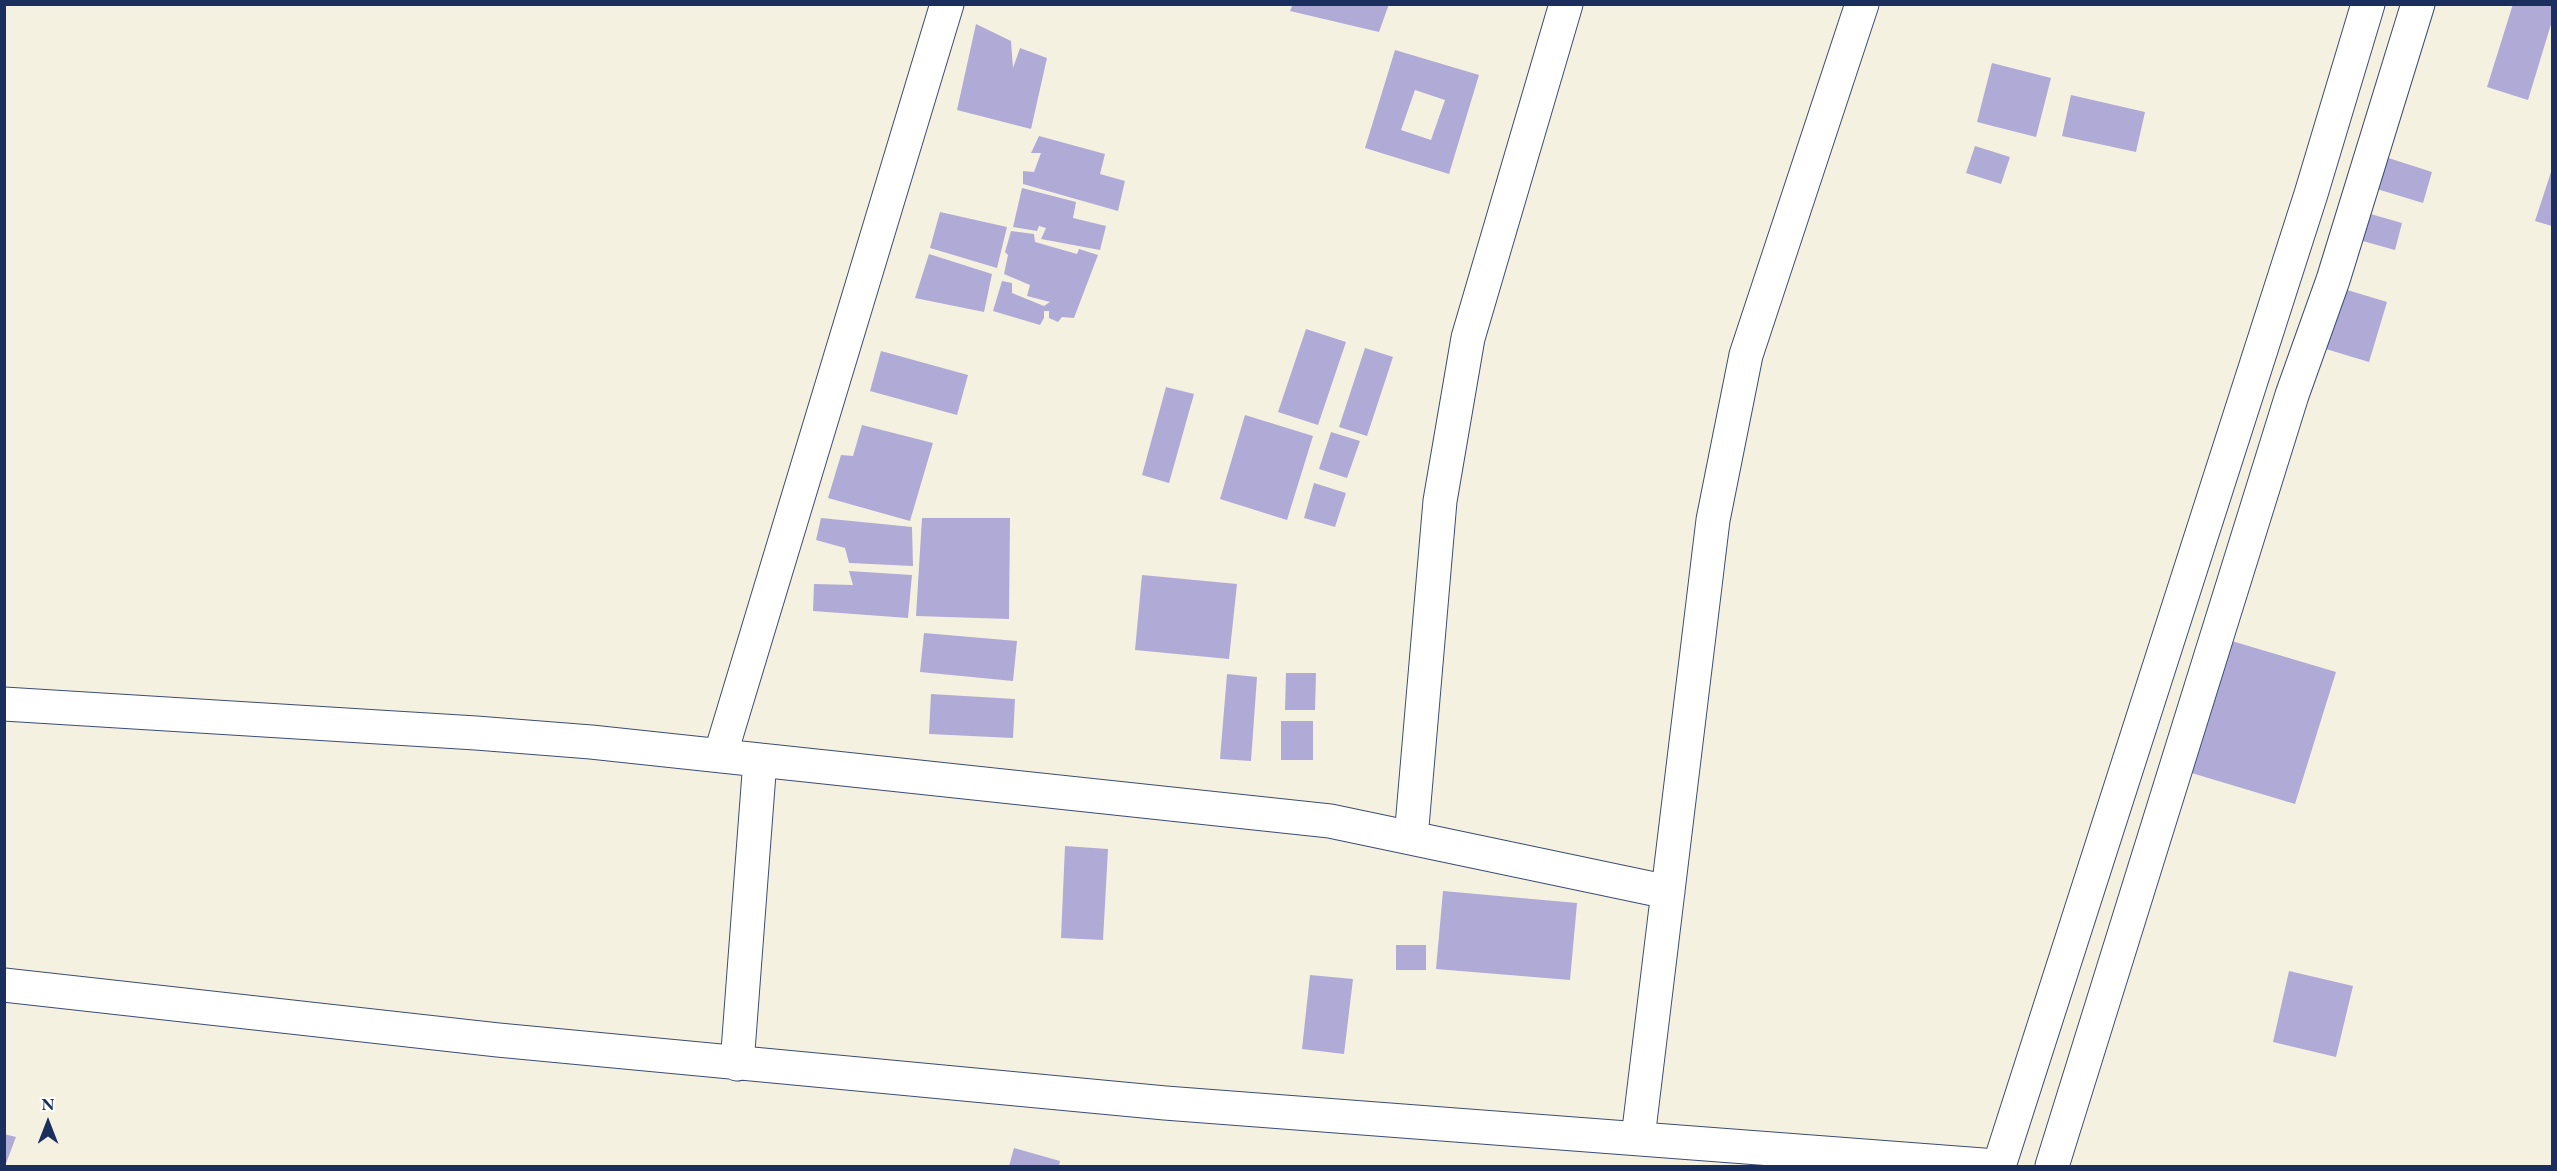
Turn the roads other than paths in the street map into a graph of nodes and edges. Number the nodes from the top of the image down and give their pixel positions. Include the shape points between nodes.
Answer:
1 (946, 4) edge
2 (1566, 4) edge
3 (1862, 4) edge
4 (2368, 4) edge
5 (2418, 4) edge
6 (2311, 194) junction
7 (2354, 212) junction
8 (4, 704) edge
9 (720, 756) junction
10 (760, 760) junction
11 (1411, 838) junction
12 (1668, 892) junction
13 (4, 985) edge
14 (737, 1064) junction
15 (1638, 1138) junction
16 (1997, 1167) edge
17 (2052, 1167) edge

1 - 9 street
2 - 11 street via 1468,338 1440,501
3 - 12 street via 1746,355 1713,520
4 - 6 street
5 - 7 street
6 - 7 street
6 - 16 street
7 - 17 street via 2292,395
8 - 9 street via 476,732
9 - 10 street
10 - 11 street via 1330,822
10 - 14 street
11 - 12 street
12 - 15 street
13 - 14 street
14 - 15 street via 1165,1103
15 - 16 street

